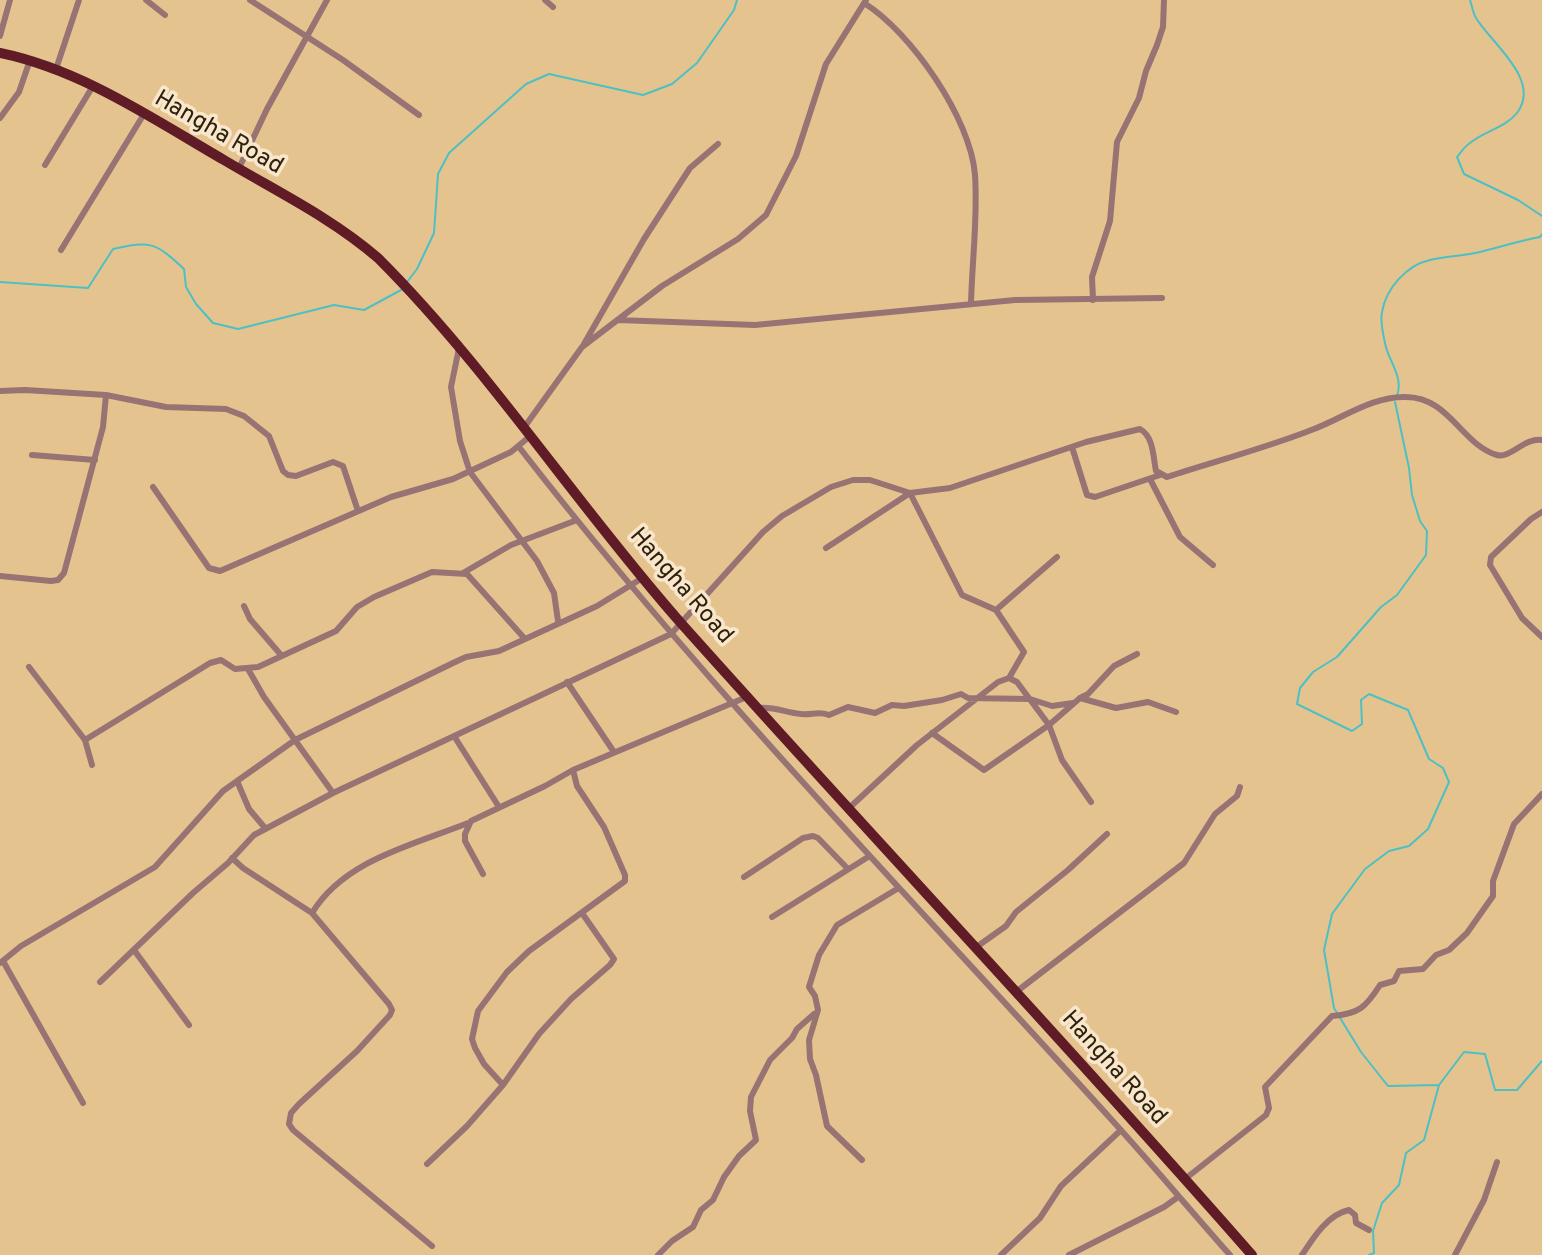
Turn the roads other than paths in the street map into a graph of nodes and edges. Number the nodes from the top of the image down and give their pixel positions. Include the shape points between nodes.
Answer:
1 (10, 0) edge
2 (79, 0) edge
3 (146, 0) edge
4 (250, 0) edge
5 (327, 0) edge
6 (545, 0) edge
7 (1164, 0) edge
8 (865, 2) edge
9 (553, 7) dead end
10 (165, 15) dead end
11 (0, 36) edge
12 (305, 37) junction
13 (0, 53) edge
14 (30, 60) junction
15 (56, 69) junction
16 (93, 86) junction
17 (144, 114) junction
18 (419, 115) dead end
19 (0, 118) edge
20 (718, 144) dead end
21 (45, 165) dead end
22 (239, 168) junction
23 (61, 250) dead end
24 (1162, 298) dead end
25 (1093, 300) junction
26 (971, 304) junction
27 (618, 320) junction
28 (582, 347) junction
29 (459, 348) junction
30 (0, 391) edge
31 (106, 395) junction
32 (526, 433) junction
33 (1542, 440) edge
34 (519, 447) junction
35 (1072, 447) junction
36 (32, 455) dead end
37 (95, 460) junction
38 (470, 472) junction
39 (1160, 475) junction
40 (1150, 479) junction
41 (153, 487) dead end
42 (910, 493) junction
43 (358, 511) junction
44 (1542, 512) edge
45 (577, 520) junction
46 (522, 542) junction
47 (826, 548) dead end
48 (1057, 557) dead end
49 (1213, 565) dead end
50 (463, 573) junction
51 (0, 576) edge
52 (644, 577) junction
53 (632, 585) junction
54 (244, 606) dead end
55 (996, 610) junction
56 (558, 621) junction
57 (682, 624) junction
58 (671, 634) junction
59 (1542, 637) edge
60 (525, 639) junction
61 (1137, 654) dead end
62 (281, 655) junction
63 (29, 667) dead end
64 (248, 669) junction
65 (1009, 678) junction
66 (567, 682) junction
67 (749, 696) junction
68 (980, 698) junction
69 (1080, 698) junction
70 (1030, 699) junction
71 (734, 702) junction
72 (1073, 703) junction
73 (759, 708) junction
74 (1176, 712) dead end
75 (1049, 725) junction
76 (932, 733) junction
77 (454, 736) junction
78 (85, 740) junction
79 (295, 740) junction
80 (614, 752) junction
81 (92, 765) dead end
82 (573, 770) junction
83 (237, 781) junction
84 (1240, 787) dead end
85 (333, 793) junction
86 (1542, 794) edge
87 (1091, 802) dead end
88 (499, 807) junction
89 (848, 809) junction
90 (471, 821) junction
91 (265, 828) junction
92 (1107, 834) dead end
93 (868, 857) junction
94 (232, 858) junction
95 (848, 869) junction
96 (483, 874) dead end
97 (744, 877) dead end
98 (897, 889) junction
99 (312, 913) junction
100 (582, 913) junction
101 (772, 917) dead end
102 (975, 948) junction
103 (134, 950) junction
104 (1, 962) edge
105 (100, 982) dead end
106 (1016, 992) junction
107 (817, 1012) junction
108 (189, 1025) dead end
109 (503, 1085) junction
110 (83, 1103) dead end
111 (1121, 1130) junction
112 (862, 1160) dead end
113 (1497, 1162) dead end
114 (427, 1164) dead end
115 (1185, 1179) junction
116 (1178, 1197) junction
117 (1369, 1230) dead end
118 (432, 1246) dead end
119 (1248, 1253) edge
120 (658, 1255) edge
121 (1001, 1255) edge
122 (1069, 1255) edge
123 (1230, 1255) edge
124 (1302, 1255) edge
125 (1455, 1255) edge

1 - 11 street
2 - 15 street
3 - 10 street
4 - 12 street
5 - 12 street
6 - 9 street
7 - 25 street via 1160,36 1117,142 1110,221 1092,277
8 - 26 street via 918,53 968,142 975,191
8 - 27 street via 826,64 796,156 766,215
12 - 18 street
12 - 22 street
13 - 14 highway, Hangha Road
14 - 15 highway, Hangha Road
14 - 19 street via 19,92
15 - 16 highway, Hangha Road
16 - 17 highway, Hangha Road
16 - 21 street
17 - 22 highway, Hangha Road
17 - 23 street
20 - 28 street via 690,168
22 - 29 highway, Hangha Road via 364,246
24 - 25 street
25 - 26 street
26 - 27 street via 755,325
27 - 28 street
28 - 32 street
29 - 32 highway, Hangha Road
29 - 38 street via 451,387
30 - 31 street
31 - 37 street
31 - 43 street via 166,407 235,412 269,436 288,475 333,462 343,466
32 - 34 street
32 - 52 highway, Hangha Road
33 - 39 street via 1499,456 1439,407 1407,396 1378,401 1313,430
34 - 38 street
34 - 45 street
35 - 39 street via 1140,429 1150,441
35 - 40 street via 1087,495
35 - 42 street via 950,488
36 - 37 street
37 - 51 street via 64,573 58,580
38 - 43 street
38 - 46 street
39 - 40 street
40 - 49 street via 1180,537
41 - 43 street via 215,572
42 - 47 street
42 - 55 street via 962,595
42 - 57 street via 870,480 831,487 763,532
44 - 59 street via 1491,557 1490,565 1522,618
45 - 46 street
45 - 53 street
46 - 50 street
46 - 56 street via 554,593
48 - 55 street
50 - 60 street
50 - 62 street via 432,572 374,597 352,611 341,628
52 - 53 street
52 - 57 highway, Hangha Road
53 - 56 street
53 - 58 street
54 - 62 street
55 - 65 street via 1024,652
56 - 60 street
57 - 58 street
57 - 67 highway, Hangha Road
58 - 66 street
58 - 71 street
60 - 79 street via 466,657
61 - 69 street via 1114,666
62 - 64 street
63 - 78 street
64 - 78 street via 235,669 221,660 210,663
64 - 79 street
65 - 68 street
65 - 70 street
66 - 77 street
66 - 80 street
67 - 71 street
67 - 73 highway, Hangha Road
68 - 70 street
68 - 73 street via 952,695 875,713 848,707 829,715
68 - 76 street
69 - 72 street
69 - 74 street via 1116,708 1148,702
70 - 72 street via 1052,706
70 - 75 street
71 - 80 street
71 - 93 street
72 - 75 street
73 - 89 highway, Hangha Road
75 - 76 street via 984,770
75 - 87 street via 1062,760
76 - 89 street
77 - 85 street
77 - 88 street
78 - 81 street
79 - 83 street
79 - 85 street
80 - 82 street
82 - 88 street
82 - 100 street via 625,875 625,881
83 - 91 street via 249,809
83 - 104 street via 155,867
84 - 106 street via 1215,814 1184,863
85 - 91 street
86 - 115 street via 1514,824 1493,881 1493,896 1467,933 1423,969 1399,971 1394,981 1380,985 1366,1006 1332,1016 1265,1087 1266,1115
88 - 90 street
89 - 102 highway, Hangha Road
90 - 96 street via 465,841
90 - 99 street via 359,867 324,893
91 - 94 street
92 - 102 street
93 - 95 street
93 - 98 street
94 - 99 street
94 - 103 street
95 - 97 street via 813,836
95 - 101 street
98 - 107 street via 829,935 809,987
98 - 111 street
99 - 118 street via 392,1010 299,1104 289,1124
100 - 109 street via 614,959 539,1034
100 - 109 street via 518,961 478,1011 475,1048
102 - 106 highway, Hangha Road
103 - 105 street
103 - 108 street
104 - 110 street
106 - 115 highway, Hangha Road
107 - 112 street via 810,1059 827,1126
107 - 120 street via 770,1060 751,1097 756,1140 739,1156 693,1227
109 - 114 street
111 - 116 street
111 - 121 street via 1061,1186 1040,1218
113 - 125 street
115 - 119 highway, Hangha Road
116 - 122 street
116 - 123 street
117 - 124 street via 1356,1223 1349,1210 1339,1212

